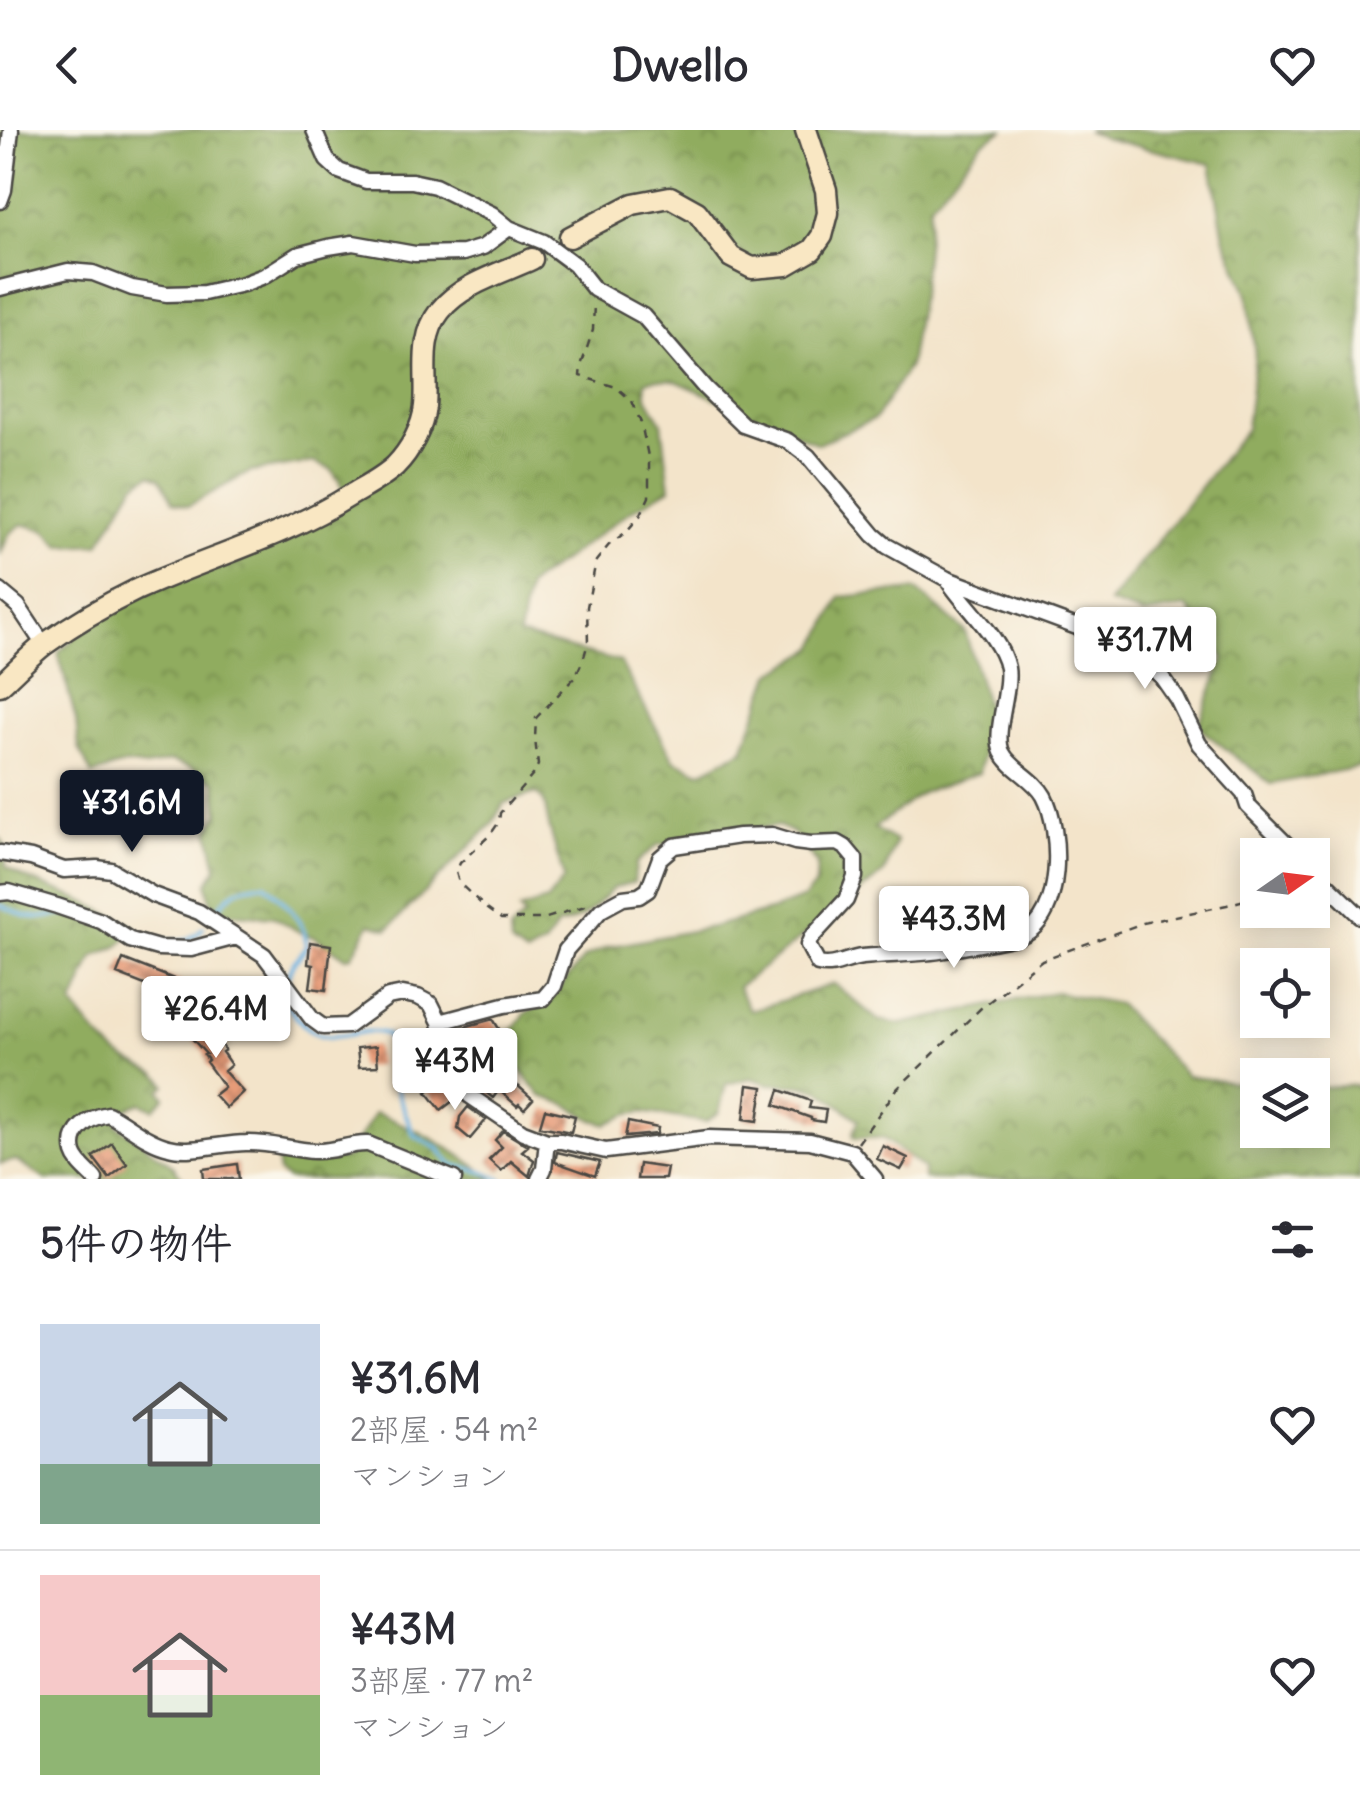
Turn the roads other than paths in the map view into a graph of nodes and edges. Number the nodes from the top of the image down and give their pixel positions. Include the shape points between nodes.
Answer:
1 (11, 130) edge
2 (314, 130) edge
3 (806, 130) edge
4 (0, 201) edge
5 (509, 228) junction
6 (570, 237) dead end
7 (532, 259) dead end
8 (0, 288) edge
9 (946, 579) junction
10 (0, 592) edge
11 (44, 645) junction
12 (0, 685) edge
13 (1280, 838) edge
14 (0, 853) edge
15 (1330, 887) edge
16 (0, 894) edge
17 (1360, 916) edge
18 (236, 937) junction
19 (440, 1022) junction
20 (547, 1142) junction
21 (94, 1179) edge
22 (454, 1179) edge
23 (540, 1179) edge
24 (875, 1179) edge

1 - 4 street
2 - 5 street via 338,171 366,182 435,186
3 - 6 street via 828,213 812,250 786,265 752,268 730,256 697,212 670,197 633,204
5 - 8 street via 463,253 416,254 353,243 328,247 243,284 204,293 167,294 68,272
5 - 9 street via 544,242 576,265 594,289 643,316 743,425 808,456 886,546
7 - 11 street via 454,297 440,311 426,344 426,408 419,430 382,476 328,510 137,590
9 - 13 street via 1138,656 1178,699 1199,744
9 - 19 street via 1003,654 1002,754 1049,807 1057,856 1038,924 1022,935 830,967 818,964 808,945 846,900 855,859 845,847 772,835 674,846 660,858 648,890 601,910 566,950 544,999
10 - 11 street
11 - 12 street
14 - 18 street via 64,870 111,870
15 - 17 street
16 - 18 street via 57,906 158,948 190,949
18 - 19 street via 264,954 324,1027 348,1026 403,994 431,1004
19 - 20 street via 445,1050 470,1096
20 - 23 street
20 - 24 street via 606,1151 709,1138 810,1141 852,1152
21 - 22 street via 75,1157 73,1143 81,1125 108,1114 171,1148 248,1142 315,1151 368,1144

